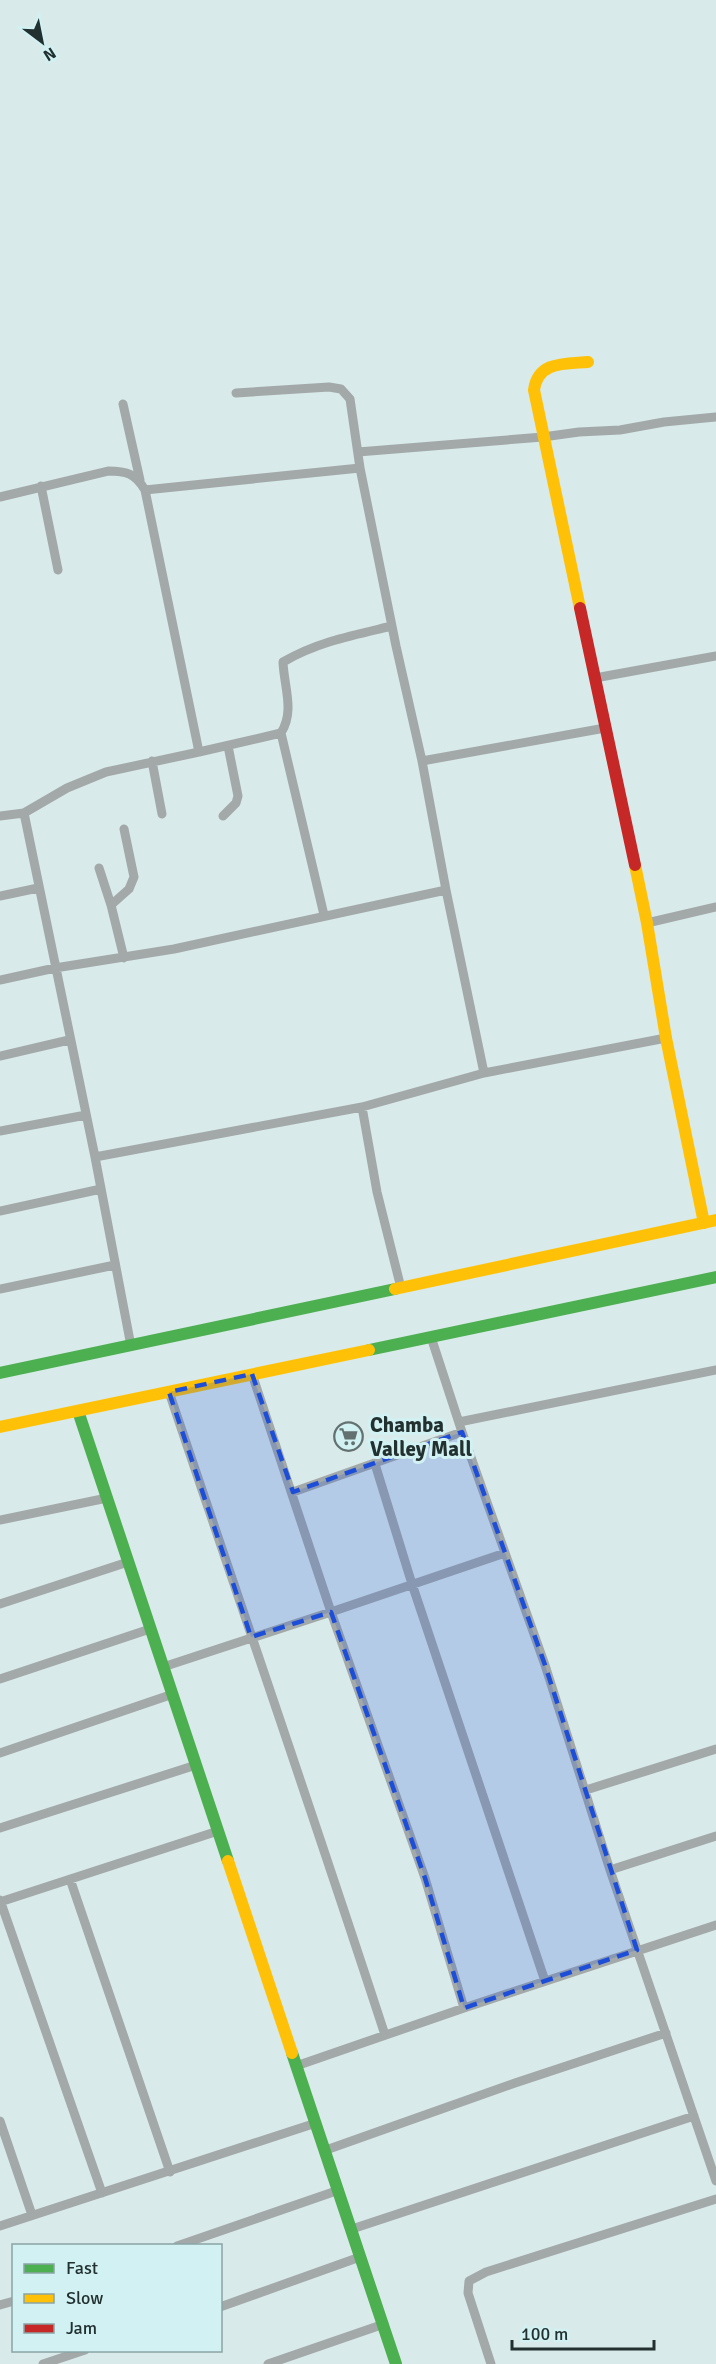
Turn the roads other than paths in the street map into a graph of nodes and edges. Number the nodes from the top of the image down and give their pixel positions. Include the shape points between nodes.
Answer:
1 (588, 362) dead end
2 (236, 393) dead end
3 (123, 404) dead end
4 (716, 417) edge
5 (543, 437) junction
6 (358, 452) junction
7 (360, 468) junction
8 (41, 486) junction
9 (143, 486) junction
10 (0, 497) edge
11 (58, 570) dead end
12 (392, 626) junction
13 (716, 656) edge
14 (595, 678) junction
15 (605, 728) junction
16 (281, 733) junction
17 (228, 746) junction
18 (199, 752) junction
19 (152, 761) junction
20 (422, 761) junction
21 (24, 813) junction
22 (162, 814) dead end
23 (0, 816) edge
24 (223, 816) dead end
25 (124, 829) dead end
26 (99, 868) dead end
27 (38, 888) junction
28 (446, 890) junction
29 (0, 896) edge
30 (111, 905) junction
31 (716, 907) edge
32 (324, 915) junction
33 (646, 923) junction
34 (124, 958) junction
35 (56, 968) junction
36 (0, 980) edge
37 (666, 1038) junction
38 (69, 1040) junction
39 (0, 1056) edge
40 (484, 1073) junction
41 (362, 1107) junction
42 (86, 1115) junction
43 (0, 1131) edge
44 (95, 1157) junction
45 (101, 1190) junction
46 (0, 1211) edge
47 (710, 1222) edge
48 (115, 1265) junction
49 (716, 1277) edge
50 (401, 1288) junction
51 (0, 1290) edge
52 (431, 1337) junction
53 (131, 1346) junction
54 (716, 1370) edge
55 (0, 1373) edge
56 (252, 1374) junction
57 (169, 1392) junction
58 (78, 1411) junction
59 (459, 1422) junction
60 (0, 1427) edge
61 (462, 1432) junction
62 (375, 1464) junction
63 (292, 1492) junction
64 (107, 1498) junction
65 (0, 1520) edge
66 (505, 1553) junction
67 (128, 1562) junction
68 (412, 1584) junction
69 (0, 1604) edge
70 (332, 1612) junction
71 (150, 1629) junction
72 (251, 1637) junction
73 (163, 1666) junction
74 (0, 1679) edge
75 (173, 1694) junction
76 (716, 1749) edge
77 (0, 1753) edge
78 (196, 1765) junction
79 (586, 1790) junction
80 (0, 1828) edge
81 (218, 1831) junction
82 (716, 1836) edge
83 (610, 1870) junction
84 (70, 1879) junction
85 (0, 1901) edge
86 (716, 1925) edge
87 (637, 1950) junction
88 (545, 1981) junction
89 (464, 2007) junction
90 (666, 2033) junction
91 (385, 2035) junction
92 (296, 2066) junction
93 (694, 2116) junction
94 (0, 2121) edge
95 (316, 2123) junction
96 (326, 2150) junction
97 (170, 2172) junction
98 (716, 2181) edge
99 (339, 2190) junction
100 (102, 2193) junction
101 (716, 2199) edge
102 (32, 2215) junction
103 (0, 2226) edge
104 (352, 2229) junction
105 (183, 2244) edge
106 (360, 2257) junction
107 (222, 2306) edge
108 (384, 2324) junction
109 (79, 2352) edge
110 (43, 2364) edge
111 (268, 2364) edge
112 (396, 2364) edge
113 (490, 2364) edge

1 - 5 street via 549,367 536,378 534,390
2 - 6 street via 341,389 350,399
3 - 9 street
4 - 5 street
5 - 6 street
5 - 14 street
6 - 7 street
7 - 9 street
7 - 12 street
8 - 9 street via 108,471 131,473
8 - 10 street
8 - 11 street
9 - 18 street
12 - 16 street via 332,639 283,662 289,708
12 - 20 street
13 - 14 street
14 - 15 street
15 - 20 street
15 - 33 street
16 - 17 street
16 - 32 street
17 - 18 street
17 - 24 street via 238,796
18 - 19 street
19 - 21 street via 106,772 67,788
19 - 22 street
20 - 28 street
21 - 23 street
21 - 27 street
25 - 30 street via 134,877 129,889
26 - 30 street
27 - 29 street
27 - 35 street
28 - 32 street
28 - 40 street
30 - 34 street
31 - 33 street
32 - 34 street
33 - 37 street
34 - 35 street
35 - 36 street
35 - 38 street
37 - 40 street
37 - 47 street
38 - 39 street
38 - 42 street
40 - 41 street
41 - 44 street
41 - 50 street via 377,1192
42 - 43 street
42 - 44 street
44 - 45 street
45 - 46 street
45 - 48 street
47 - 50 street
48 - 51 street
48 - 53 street
49 - 52 street
50 - 53 street
52 - 56 street
52 - 59 street
53 - 55 street
54 - 59 street
56 - 57 street
56 - 63 street
57 - 58 street
57 - 72 street
58 - 60 street
58 - 64 street
59 - 61 street
61 - 62 street
61 - 66 street
62 - 63 street
62 - 68 street
63 - 70 street
64 - 65 street
64 - 67 street
66 - 68 street
66 - 79 street
67 - 69 street
67 - 71 street
68 - 70 street
68 - 88 street
70 - 72 street
70 - 89 street via 425,1878
71 - 73 street
71 - 74 street
72 - 73 street
72 - 91 street
73 - 75 street
75 - 77 street
75 - 78 street
76 - 79 street
78 - 80 street
78 - 81 street
79 - 83 street
81 - 84 street
81 - 92 street
82 - 83 street
83 - 87 street
84 - 85 street
84 - 97 street
85 - 100 street
86 - 87 street
87 - 88 street
87 - 90 street
88 - 89 street
89 - 91 street
90 - 93 street
90 - 96 street
91 - 92 street
92 - 95 street
93 - 98 street
93 - 104 street
94 - 102 street
95 - 96 street
95 - 97 street
96 - 99 street
97 - 100 street
99 - 104 street
99 - 105 street
100 - 102 street
101 - 113 street via 486,2272 469,2281 468,2293
102 - 103 street
104 - 106 street
106 - 107 street
106 - 108 street
108 - 111 street
108 - 112 street
109 - 110 street

